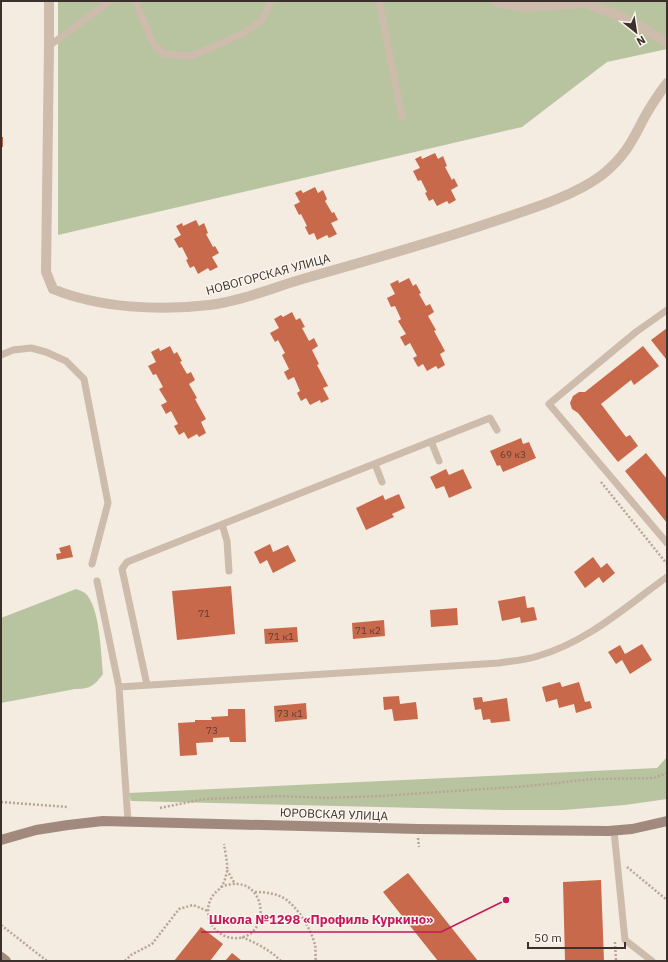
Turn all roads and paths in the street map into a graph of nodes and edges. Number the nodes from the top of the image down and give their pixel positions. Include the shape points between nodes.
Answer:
1 (48, 1) edge
2 (110, 1) edge
3 (135, 1) edge
4 (271, 1) edge
5 (378, 1) edge
6 (496, 1) edge
7 (667, 43) edge
8 (49, 46) junction
9 (667, 82) edge
10 (402, 118) dead end
11 (667, 310) edge
12 (1, 355) edge
13 (497, 430) dead end
14 (431, 441) junction
15 (439, 461) dead end
16 (375, 464) junction
17 (599, 480) dead end
18 (382, 482) dead end
19 (222, 524) junction
20 (667, 543) edge
21 (92, 564) dead end
22 (667, 564) edge
23 (229, 571) dead end
24 (667, 576) edge
25 (97, 581) dead end
26 (147, 685) junction
27 (119, 687) junction
28 (667, 773) edge
29 (1, 802) edge
30 (68, 807) dead end
31 (160, 808) dead end
32 (667, 821) edge
33 (128, 822) junction
34 (614, 831) junction
35 (1, 840) edge
36 (224, 844) dead end
37 (627, 866) dead end
38 (227, 869) junction
39 (235, 884) junction
40 (221, 887) junction
41 (254, 892) junction
42 (667, 900) edge
43 (208, 910) junction
44 (1, 925) edge
45 (241, 937) junction
46 (1, 957) edge
47 (6, 961) edge
48 (47, 961) edge
49 (125, 961) edge
50 (281, 961) edge
51 (316, 961) edge
52 (652, 961) edge

1 - 8 street, НОВОГОРСКАЯ УЛИЦА
2 - 8 lane
3 - 4 lane via 153,43 164,54 192,56 246,32 262,20
5 - 10 lane
6 - 7 street via 527,7 584,2 646,29
8 - 9 street, НОВОГОРСКАЯ УЛИЦА via 46,272 53,289 69,296 121,306 210,305 382,257 530,210 578,189 620,159 634,140
11 - 20 lane via 636,332 549,404
12 - 21 lane via 13,350 31,348 46,352 66,361 84,380 108,503
13 - 14 lane via 490,418
14 - 15 lane
14 - 16 lane
16 - 18 lane
16 - 19 lane
17 - 22 path
19 - 23 lane via 227,541
19 - 26 lane via 127,562 122,569
24 - 26 lane via 602,626 579,640 538,656 499,663
25 - 27 lane
26 - 27 lane
27 - 33 lane
28 - 31 path via 654,778 593,779 380,796 204,798
29 - 30 path
32 - 34 street, ЮРОВСКАЯ УЛИЦА
33 - 34 street, ЮРОВСКАЯ УЛИЦА
33 - 35 street, ЮРОВСКАЯ УЛИЦА via 103,821 68,825 36,830
34 - 52 lane via 625,940
36 - 38 path
37 - 42 path
38 - 39 path
38 - 40 path
39 - 40 path
39 - 41 path via 248,887
40 - 43 path via 211,897
41 - 45 path via 261,904 261,918 254,930
41 - 51 path via 266,892 282,898 296,910 308,928 315,946
43 - 45 path via 211,924 221,934 227,937
43 - 49 path via 193,905 179,908 152,944
44 - 48 path
45 - 50 path via 254,942
46 - 47 street

